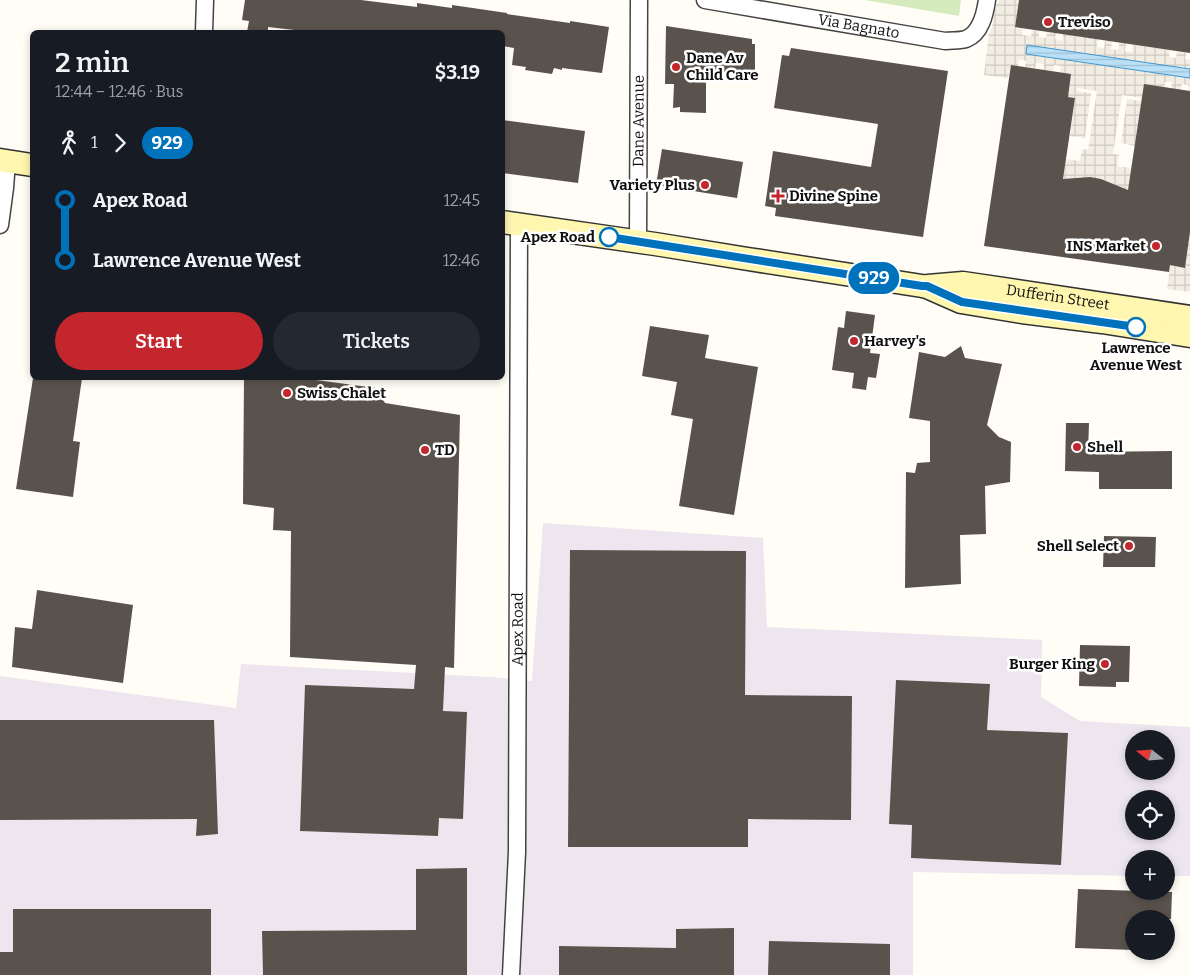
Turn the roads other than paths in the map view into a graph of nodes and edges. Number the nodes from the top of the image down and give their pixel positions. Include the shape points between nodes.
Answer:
1 (205, 0) edge
2 (639, 0) edge
3 (705, 0) edge
4 (987, 0) edge
5 (204, 30) edge
6 (3, 160) edge
7 (30, 165) edge
8 (511, 223) edge
9 (0, 225) edge
10 (638, 241) junction
11 (927, 286) junction
12 (1190, 317) edge
13 (1190, 336) edge
14 (511, 975) edge

1 - 5 street
2 - 10 street, Dane Avenue
3 - 4 street, Via Bagnato via 945,41 966,39 974,34 984,17
6 - 7 main road
6 - 9 street via 5,188
8 - 10 main road, Dufferin Street
8 - 14 street, Apex Road via 517,852
10 - 11 main road, Dufferin Street
11 - 12 main road, Dufferin Street via 963,283
11 - 13 main road, Dufferin Street via 962,302

